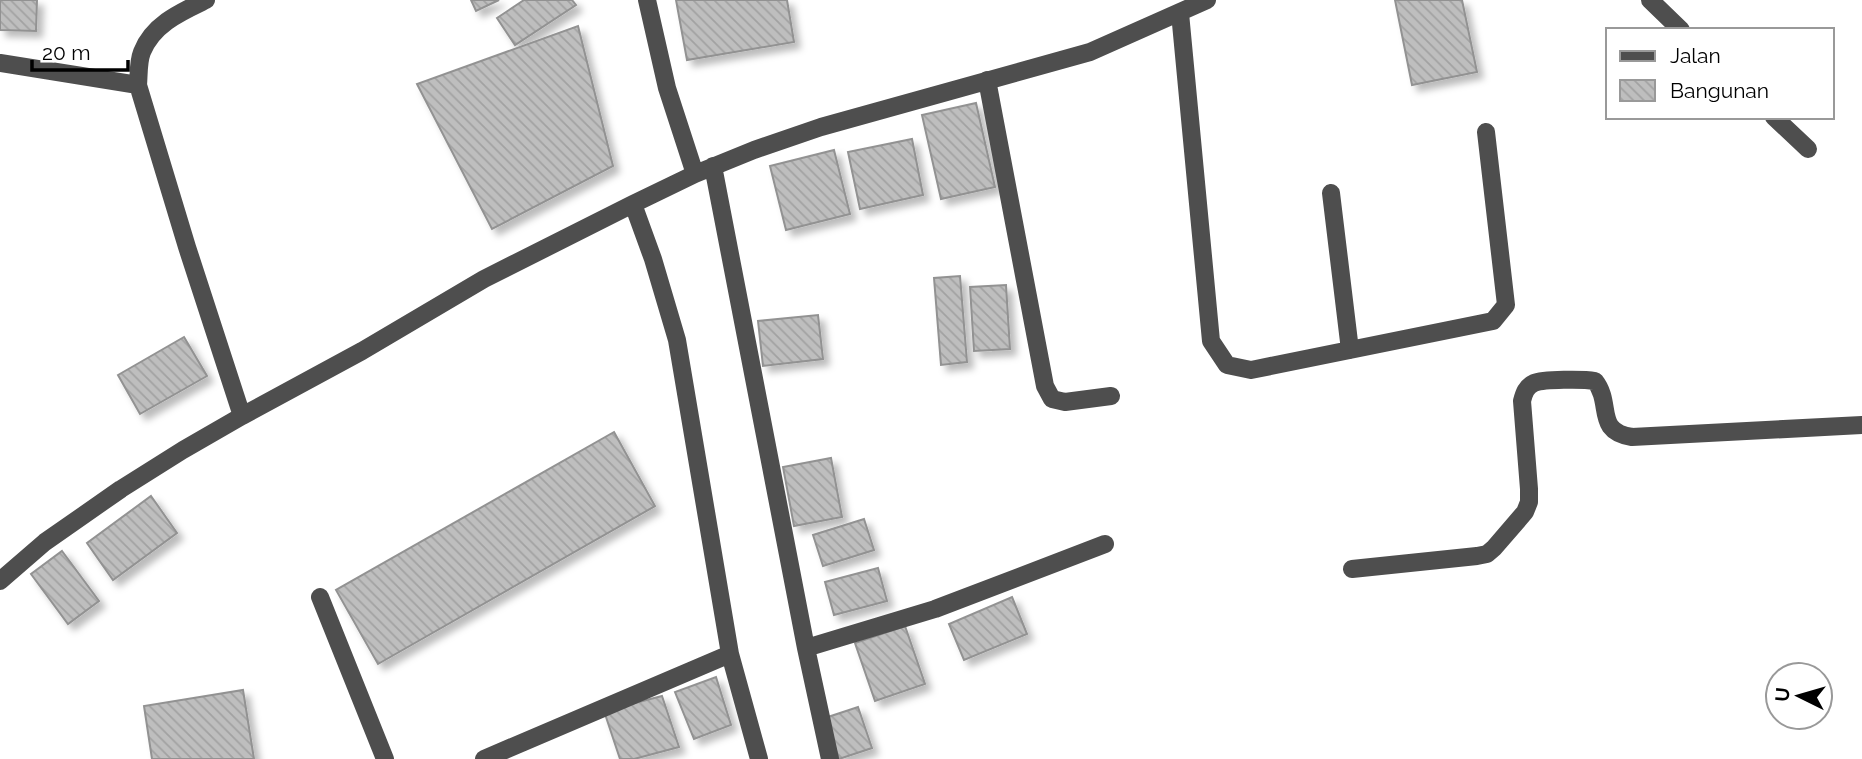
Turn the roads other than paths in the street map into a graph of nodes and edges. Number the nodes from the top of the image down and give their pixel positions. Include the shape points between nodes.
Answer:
1 (206, 0) edge
2 (647, 0) edge
3 (1207, 0) edge
4 (1650, 0) edge
5 (1180, 13) junction
6 (1679, 28) edge
7 (0, 63) edge
8 (987, 80) junction
9 (138, 85) junction
10 (1776, 119) edge
11 (1486, 132) dead end
12 (1808, 149) dead end
13 (713, 166) junction
14 (695, 174) junction
15 (1331, 194) dead end
16 (633, 204) junction
17 (1350, 350) junction
18 (1111, 396) dead end
19 (242, 415) junction
20 (1862, 425) edge
21 (1105, 544) dead end
22 (1352, 569) dead end
23 (0, 581) edge
24 (320, 597) dead end
25 (806, 648) junction
26 (730, 654) junction
27 (385, 759) edge
28 (484, 759) edge
29 (759, 759) edge
30 (830, 759) edge

1 - 9 street via 161,25 142,50
2 - 14 street via 667,88
3 - 5 street
4 - 6 street
5 - 8 street via 1090,52
5 - 17 street via 1211,341 1227,365 1251,370
7 - 9 street
8 - 13 street via 821,127
8 - 18 street via 1045,386 1052,399 1065,402
9 - 19 street
10 - 12 street
11 - 17 street via 1506,305 1493,321
13 - 14 street
13 - 25 street
14 - 16 street
15 - 17 street
16 - 19 street via 484,279
16 - 26 street via 677,340
19 - 23 street via 121,489 45,542
20 - 22 street via 1632,437 1619,435 1608,425 1602,389 1595,381 1535,382 1522,401 1529,502 1494,548 1477,556
21 - 25 street via 935,608
24 - 27 street
25 - 30 street
26 - 28 street
26 - 29 street

